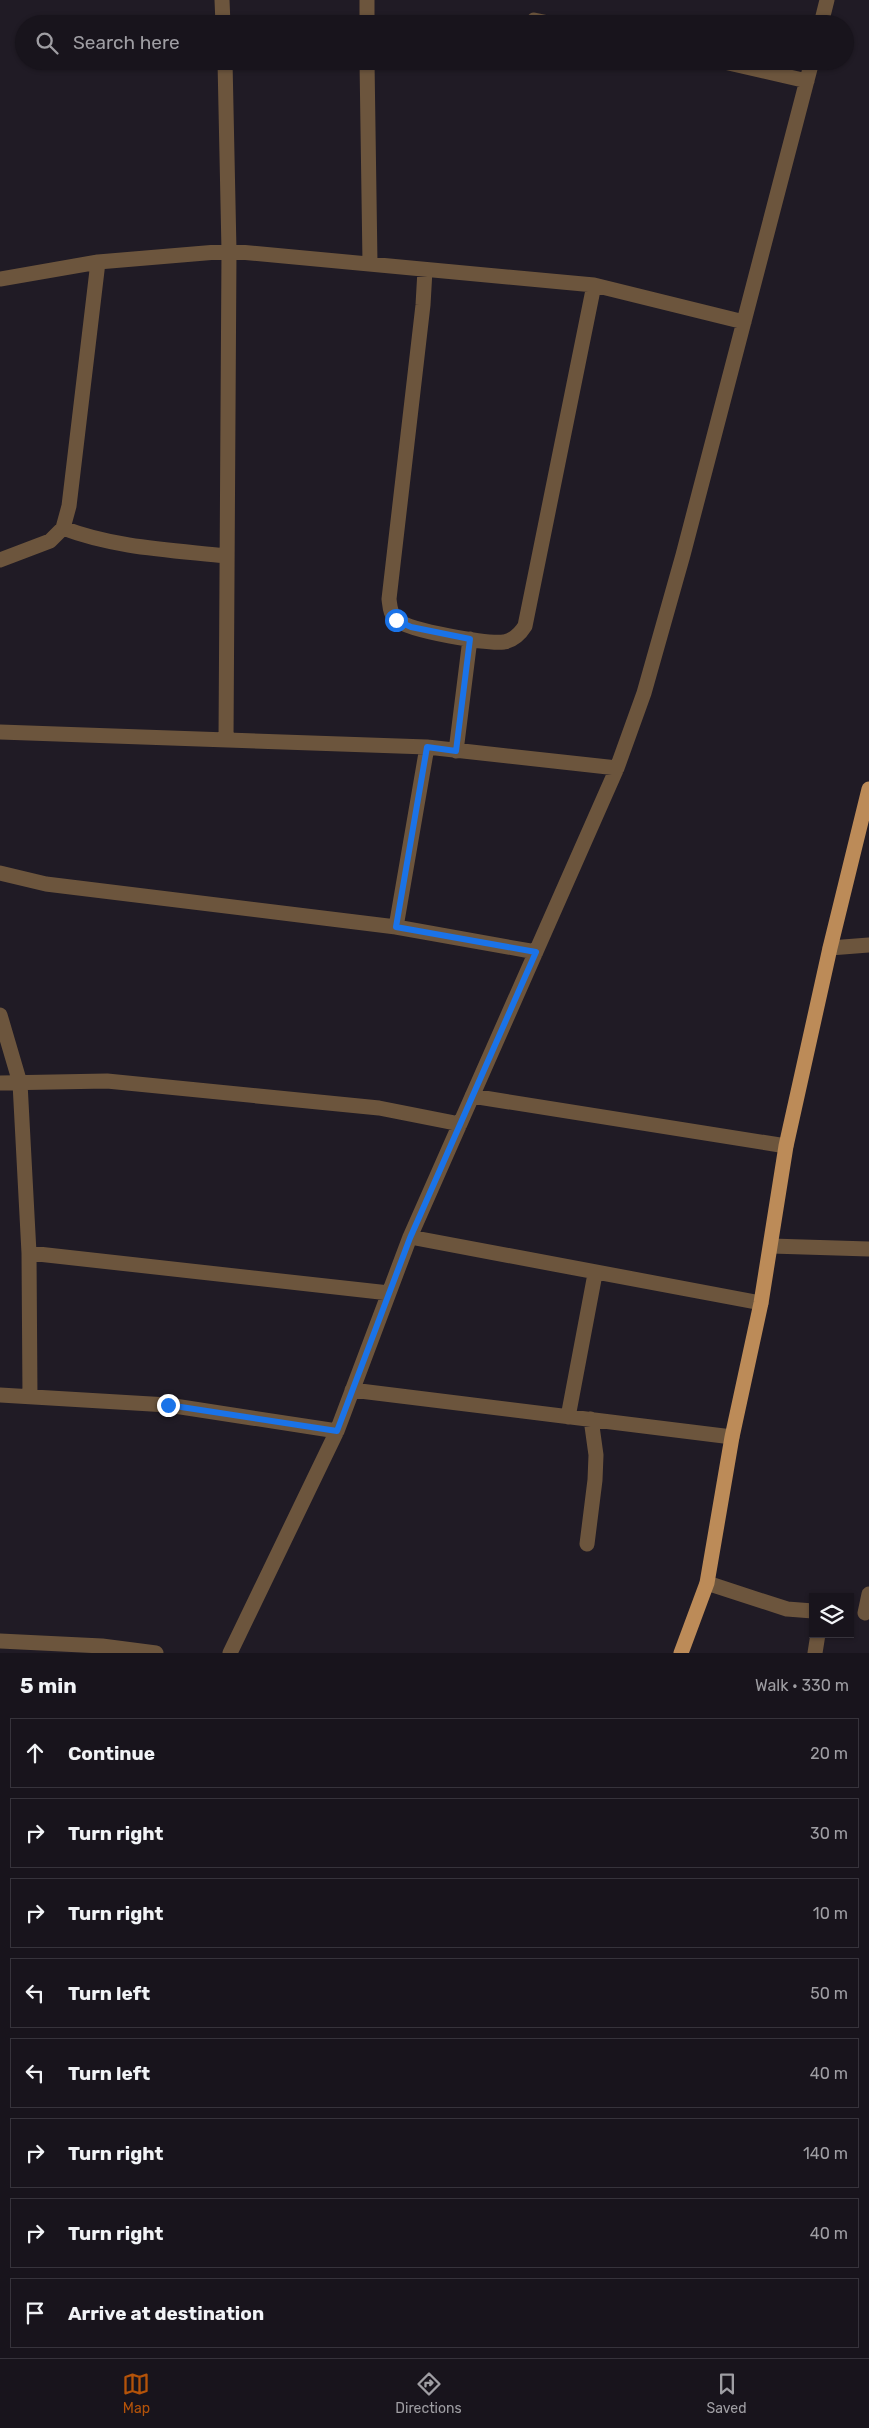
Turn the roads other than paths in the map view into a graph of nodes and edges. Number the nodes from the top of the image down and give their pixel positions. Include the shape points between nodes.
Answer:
1 (222, 0) edge
2 (367, 0) edge
3 (826, 0) edge
4 (223, 15) edge
5 (367, 15) edge
6 (823, 15) edge
7 (224, 70) edge
8 (367, 70) edge
9 (759, 70) edge
10 (810, 70) edge
11 (807, 81) junction
12 (229, 251) junction
13 (98, 262) junction
14 (370, 263) junction
15 (425, 270) junction
16 (0, 280) edge
17 (594, 285) junction
18 (744, 322) junction
19 (63, 528) junction
20 (228, 556) junction
21 (0, 560) edge
22 (470, 639) junction
23 (0, 732) edge
24 (226, 740) junction
25 (427, 747) junction
26 (456, 751) junction
27 (617, 768) junction
28 (869, 789) edge
29 (0, 873) edge
30 (396, 927) junction
31 (869, 945) edge
32 (830, 948) junction
33 (536, 952) junction
34 (0, 1015) edge
35 (0, 1083) edge
36 (20, 1083) junction
37 (472, 1096) junction
38 (460, 1124) junction
39 (786, 1146) junction
40 (410, 1238) junction
41 (771, 1246) junction
42 (869, 1249) edge
43 (29, 1253) junction
44 (595, 1274) junction
45 (389, 1293) junction
46 (761, 1303) junction
47 (352, 1390) junction
48 (0, 1396) edge
49 (30, 1397) junction
50 (568, 1416) junction
51 (591, 1419) junction
52 (337, 1431) junction
53 (732, 1437) junction
54 (587, 1544) dead end
55 (707, 1583) junction
56 (869, 1594) edge
57 (809, 1611) edge
58 (862, 1612) edge
59 (817, 1638) edge
60 (0, 1642) edge
61 (156, 1653) edge
62 (230, 1653) edge
63 (681, 1653) edge
64 (815, 1653) edge

1 - 4 street
2 - 5 street
3 - 6 street
7 - 12 street
8 - 14 street
9 - 11 street
10 - 11 street
11 - 18 street
12 - 13 street
12 - 14 street
12 - 20 street
13 - 16 street
13 - 19 street
14 - 15 street
15 - 17 street
15 - 22 street via 390,610 396,620 411,627
17 - 18 street
17 - 22 street via 525,626 519,635 504,642
18 - 27 street via 644,693
19 - 20 street via 130,546
19 - 21 street via 50,541
20 - 24 street
22 - 26 street
23 - 24 street
24 - 25 street
25 - 26 street
25 - 30 street
26 - 27 street
27 - 33 street
28 - 32 main road
29 - 30 street via 46,884
30 - 33 street
31 - 32 street
32 - 39 main road
33 - 37 street
34 - 36 street
35 - 36 street
36 - 38 street via 107,1081 379,1108
36 - 43 street
37 - 38 street
37 - 39 street
38 - 40 street
39 - 41 main road
40 - 44 street
40 - 45 street
41 - 42 street
41 - 46 main road
43 - 45 street
43 - 49 street
44 - 46 street
44 - 50 street
45 - 47 street
46 - 53 main road
47 - 50 street
47 - 52 street
48 - 49 street
49 - 52 street via 168,1405
50 - 51 street
51 - 53 street
51 - 54 street via 596,1455
52 - 62 street
53 - 55 main road
55 - 57 street via 787,1609
55 - 63 main road
56 - 58 street
59 - 64 street
60 - 61 street via 102,1646

